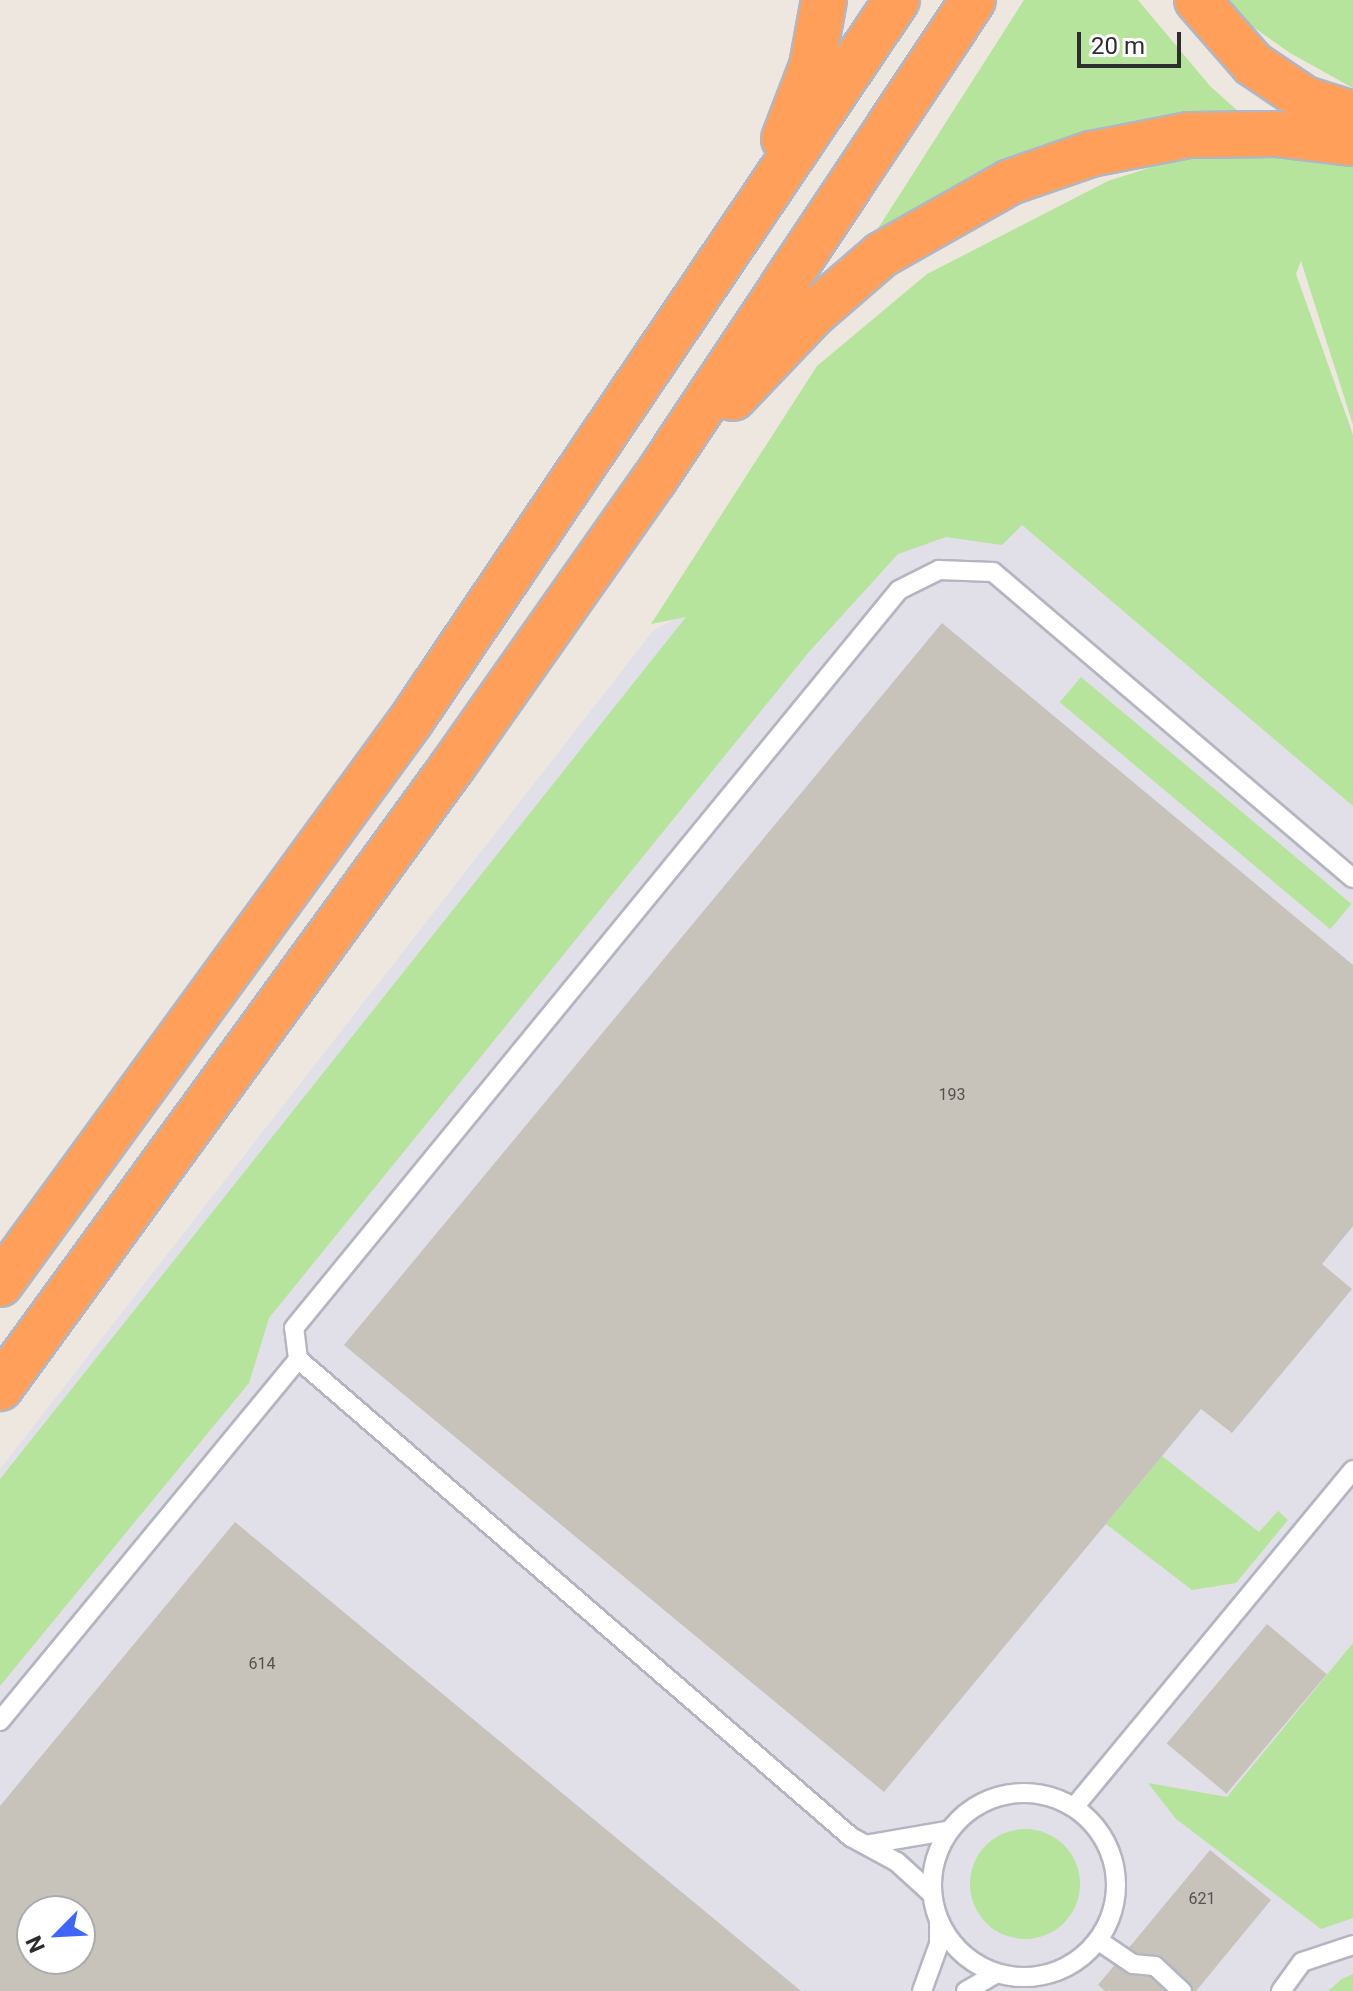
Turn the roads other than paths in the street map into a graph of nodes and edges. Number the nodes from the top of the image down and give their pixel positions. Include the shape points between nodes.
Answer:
1 (824, 0) edge
2 (897, 0) edge
3 (973, 0) edge
4 (1197, 0) edge
5 (1353, 114) edge
6 (1353, 143) edge
7 (738, 242) junction
8 (654, 480) junction
9 (1353, 878) edge
10 (0, 1284) edge
11 (298, 1359) junction
12 (0, 1388) edge
13 (1353, 1470) edge
14 (0, 1721) edge
15 (1075, 1806) junction
16 (947, 1831) junction
17 (870, 1844) junction
18 (931, 1893) junction
19 (939, 1924) junction
20 (1099, 1941) junction
21 (1353, 1945) edge
22 (996, 1974) junction
23 (1049, 1983) edge
24 (922, 1991) edge
25 (966, 1991) edge
26 (1182, 1991) edge
27 (1281, 1991) edge

1 - 7 highway via 803,94
2 - 7 highway
3 - 8 highway
4 - 5 highway via 1253,64 1305,99
6 - 8 highway via 1276,134 1189,135 1091,154 985,193 848,280
7 - 10 highway via 412,719
8 - 12 highway
9 - 11 lane via 993,572 939,570 899,590 294,1328
11 - 14 lane
11 - 17 lane via 851,1837
13 - 15 lane
15 - 16 lane via 1020,1791 992,1797
15 - 20 lane via 1102,1833 1116,1868 1115,1906
16 - 17 lane
16 - 18 lane via 934,1861
17 - 18 lane
18 - 19 lane
19 - 22 lane via 963,1955
19 - 24 lane via 939,1944
20 - 23 lane
20 - 26 lane via 1133,1964 1155,1966
21 - 27 lane via 1302,1962
22 - 23 lane
22 - 25 lane

